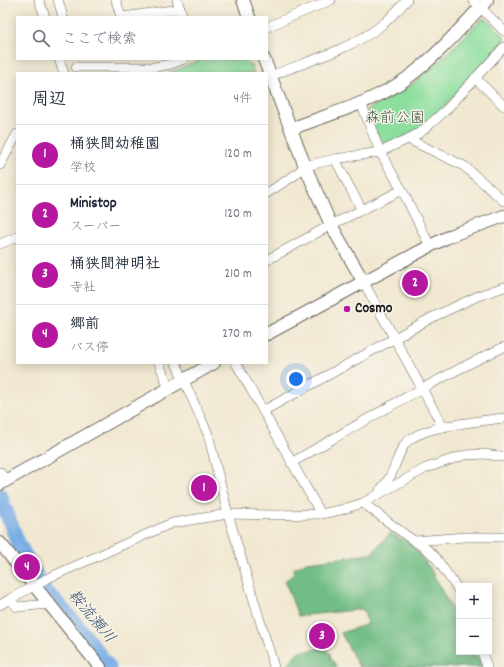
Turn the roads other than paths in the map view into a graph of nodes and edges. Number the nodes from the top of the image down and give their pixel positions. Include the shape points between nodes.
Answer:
1 (40, 0) edge
2 (58, 0) edge
3 (116, 0) edge
4 (177, 0) edge
5 (243, 0) edge
6 (331, 0) edge
7 (407, 0) edge
8 (480, 2) edge
9 (182, 13) edge
10 (45, 16) edge
11 (63, 16) edge
12 (122, 16) edge
13 (137, 16) edge
14 (249, 16) edge
15 (268, 27) edge
16 (504, 31) edge
17 (504, 47) edge
18 (59, 60) edge
19 (181, 60) edge
20 (264, 60) edge
21 (76, 66) edge
22 (64, 72) edge
23 (271, 76) junction
24 (475, 78) junction
25 (360, 102) junction
26 (504, 106) edge
27 (291, 129) junction
28 (16, 136) edge
29 (408, 139) junction
30 (380, 152) junction
31 (336, 159) junction
32 (0, 165) edge
33 (305, 166) junction
34 (402, 190) junction
35 (268, 192) edge
36 (504, 201) edge
37 (362, 210) junction
38 (504, 216) edge
39 (331, 225) junction
40 (16, 237) edge
41 (0, 244) edge
42 (430, 246) junction
43 (268, 259) edge
44 (363, 281) junction
45 (504, 288) edge
46 (268, 333) edge
47 (395, 339) junction
48 (504, 347) edge
49 (158, 364) edge
50 (176, 364) edge
51 (212, 364) edge
52 (237, 364) edge
53 (184, 381) junction
54 (169, 388) junction
55 (422, 388) junction
56 (263, 410) junction
57 (504, 418) edge
58 (443, 427) junction
59 (504, 457) edge
60 (291, 463) junction
61 (2, 479) edge
62 (366, 502) junction
63 (228, 514) junction
64 (321, 514) junction
65 (504, 537) edge
66 (415, 541) junction
67 (0, 543) edge
68 (34, 586) junction
69 (456, 587) edge
70 (10, 599) junction
71 (49, 604) junction
72 (0, 605) edge
73 (483, 655) edge
74 (100, 667) edge
75 (274, 667) edge
76 (487, 667) edge

1 - 10 street
2 - 11 street
3 - 12 street
4 - 9 street
5 - 14 street
6 - 15 street
7 - 23 street via 390,19 362,38
8 - 16 street
8 - 25 street via 451,39 426,63 404,80
9 - 13 street
17 - 24 street
18 - 22 street
19 - 21 street via 156,66
20 - 23 street
23 - 27 street
24 - 26 street
24 - 29 street via 432,124
25 - 27 street
25 - 30 street
27 - 33 street
28 - 32 street
29 - 30 street
29 - 36 street via 464,166
30 - 31 street
30 - 34 street
31 - 33 street
31 - 37 street
33 - 35 street
33 - 39 street
34 - 37 street
34 - 42 street
37 - 39 street
38 - 42 street
39 - 43 street
39 - 44 street
40 - 41 street
42 - 44 street
44 - 46 street
44 - 47 street
45 - 47 street via 478,296 433,317
47 - 55 street
47 - 56 street
48 - 55 street
49 - 54 street
50 - 53 street
51 - 53 street
52 - 56 street
53 - 54 street
53 - 63 street via 208,434
54 - 61 street
55 - 58 street
55 - 60 street
56 - 60 street
57 - 58 street
58 - 62 street via 411,438 404,445 385,486
59 - 62 street via 465,454 426,468
60 - 64 street
62 - 64 street
62 - 66 street
63 - 64 street
63 - 68 street via 172,523
63 - 75 street
65 - 66 street
66 - 69 street via 436,558
67 - 68 street
68 - 70 street
68 - 71 street
70 - 71 street via 17,607
70 - 72 street
71 - 74 street
73 - 76 street

